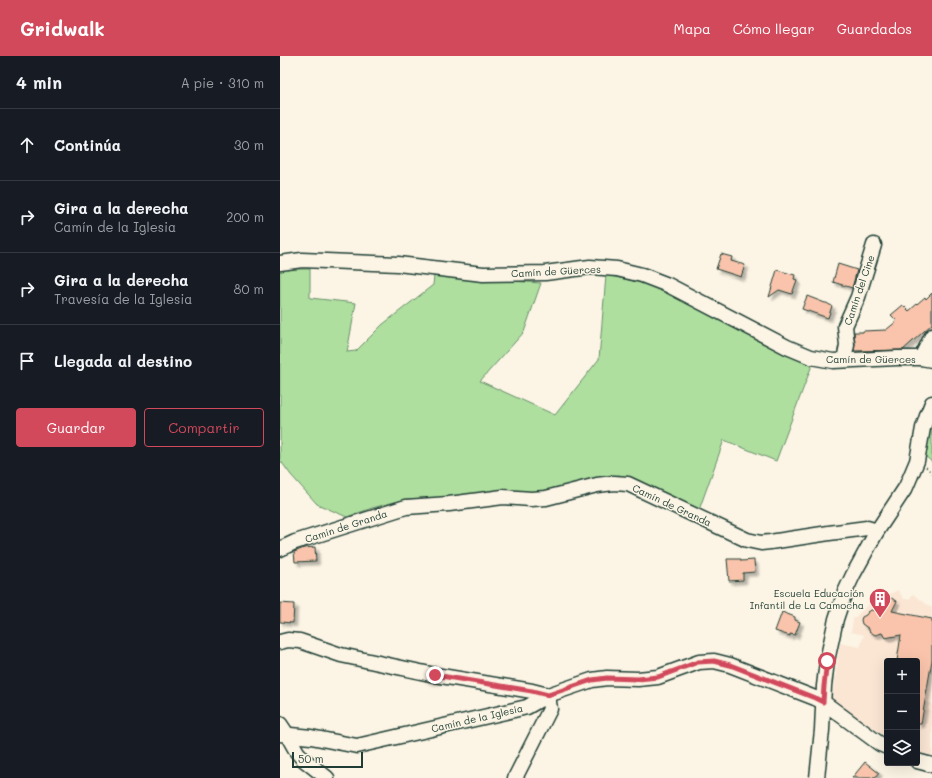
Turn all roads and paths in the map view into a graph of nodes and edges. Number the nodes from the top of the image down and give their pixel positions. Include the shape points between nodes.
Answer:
1 (874, 245) dead end
2 (280, 263) edge
3 (932, 336) edge
4 (927, 359) edge
5 (844, 360) junction
6 (932, 402) edge
7 (877, 530) junction
8 (280, 549) edge
9 (280, 642) edge
10 (548, 695) junction
11 (823, 702) junction
12 (280, 724) edge
13 (284, 735) edge
14 (884, 746) edge
15 (920, 762) edge
16 (932, 765) edge
17 (327, 778) edge
18 (515, 778) edge
19 (817, 778) edge

1 - 5 street, Camín del Cine via 858,296 845,326 847,345
2 - 5 street, Camín de Güerces via 302,260 398,264 483,274 545,273 590,267 617,269 668,285 793,350 811,357
3 - 4 street
4 - 5 street, Camín de Güerces
6 - 7 street via 914,469 906,487
7 - 8 street, Camín de Granda via 867,528 761,543 747,540 628,484 614,483 597,484 546,498 503,496 406,507
7 - 11 street via 845,592 836,619 827,661
9 - 10 street via 300,641 348,656 435,675
10 - 11 street, Camín de la Iglesia via 592,680 658,677 698,662 714,661
10 - 13 street, Camín de la Iglesia via 527,707 357,746 311,737
10 - 18 street via 550,709
11 - 14 street, Camín de la Iglesia
11 - 19 street
12 - 13 street
13 - 17 street via 303,759
15 - 16 street

